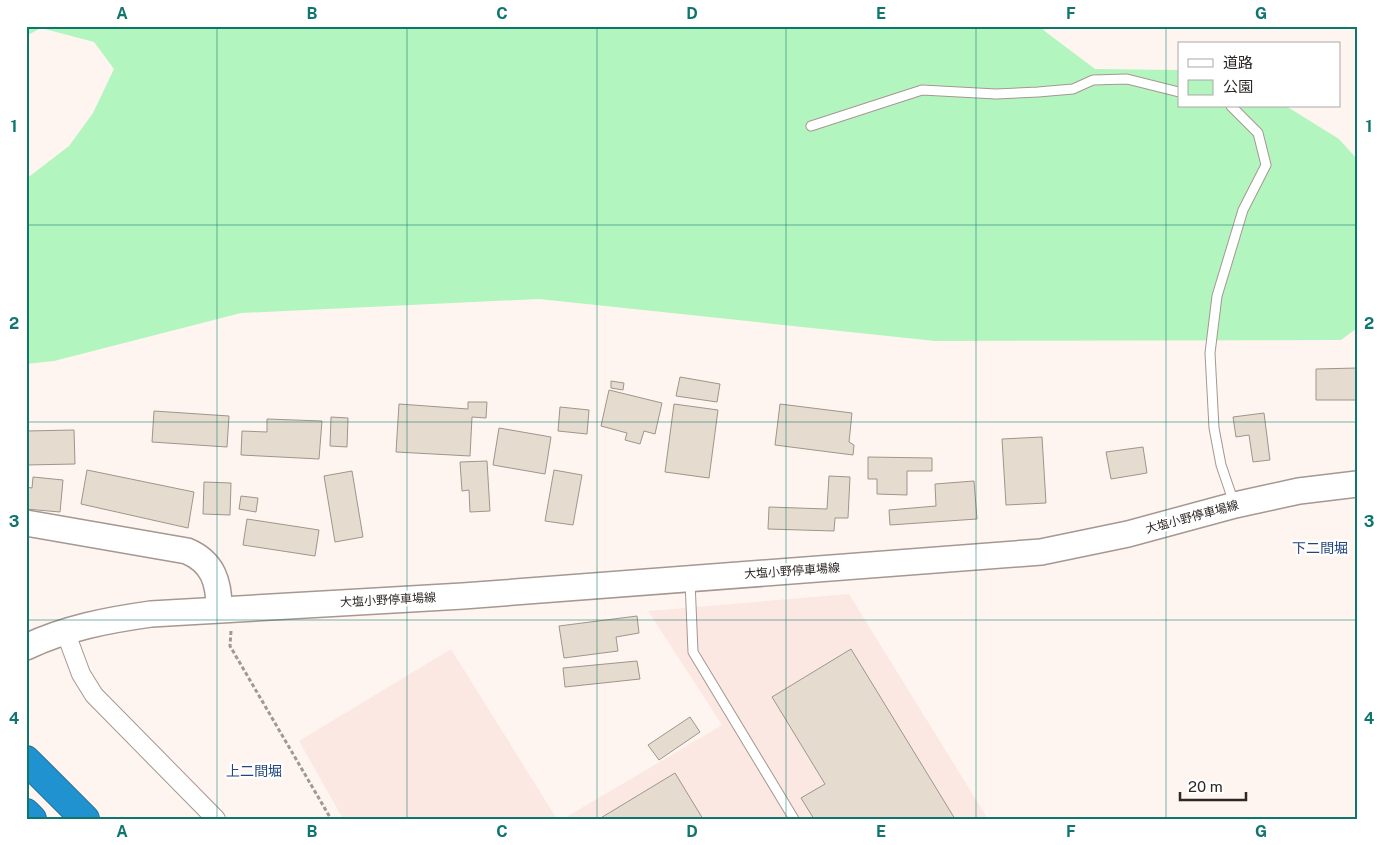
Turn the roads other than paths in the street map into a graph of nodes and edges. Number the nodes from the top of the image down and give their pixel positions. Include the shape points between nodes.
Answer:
1 (1178, 92) edge
2 (1233, 108) edge
3 (811, 126) dead end
4 (1357, 484) edge
5 (1235, 505) junction
6 (26, 523) edge
7 (690, 578) junction
8 (226, 608) junction
9 (65, 631) junction
10 (26, 647) edge
11 (26, 760) edge
12 (26, 813) edge
13 (32, 819) edge
14 (85, 819) edge
15 (216, 819) edge
16 (794, 819) edge

1 - 3 lane via 1127,79 1093,80 1073,89 1038,92 996,94 922,90
2 - 5 lane via 1258,133 1266,165 1243,210 1216,296 1210,353 1214,428 1221,465
4 - 5 main road, 大塩小野停車場線 via 1299,490
5 - 7 main road, 大塩小野停車場線 via 1128,534 1041,552
6 - 8 main road via 187,551 202,559 213,573
7 - 8 main road, 大塩小野停車場線 via 463,596
7 - 16 lane via 693,652
8 - 9 main road, 大塩小野停車場線 via 151,614
9 - 10 main road, 大塩小野停車場線
9 - 15 street via 80,674 94,695
11 - 14 highway
12 - 13 highway

